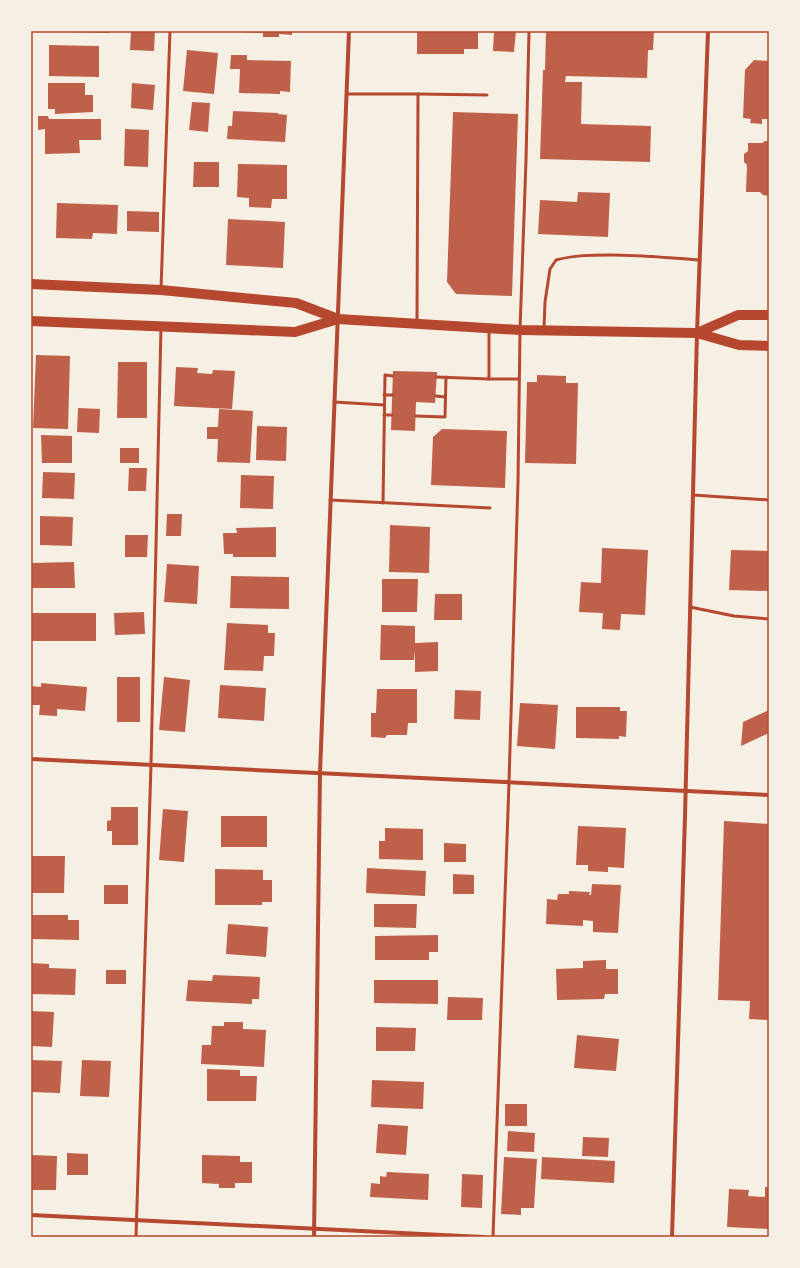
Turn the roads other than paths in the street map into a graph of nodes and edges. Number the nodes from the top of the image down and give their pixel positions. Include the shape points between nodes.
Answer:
1 (170, 31) edge
2 (349, 31) edge
3 (529, 31) edge
4 (708, 31) edge
5 (347, 94) junction
6 (418, 94) junction
7 (487, 95) dead end
8 (700, 260) junction
9 (31, 284) edge
10 (161, 290) junction
11 (769, 315) edge
12 (338, 319) junction
13 (31, 321) edge
14 (417, 324) junction
15 (161, 328) junction
16 (489, 328) junction
17 (520, 330) junction
18 (544, 330) junction
19 (697, 333) junction
20 (769, 346) edge
21 (393, 376) dead end
22 (436, 377) dead end
23 (446, 377) junction
24 (489, 379) junction
25 (519, 379) junction
26 (384, 395) junction
27 (393, 395) dead end
28 (436, 396) dead end
29 (445, 397) junction
30 (334, 402) junction
31 (384, 406) junction
32 (384, 415) junction
33 (392, 415) dead end
34 (416, 416) dead end
35 (693, 495) junction
36 (330, 500) junction
37 (769, 500) edge
38 (383, 503) junction
39 (490, 508) dead end
40 (690, 607) junction
41 (769, 619) edge
42 (31, 758) edge
43 (151, 765) junction
44 (320, 773) junction
45 (509, 782) junction
46 (685, 791) junction
47 (769, 794) edge
48 (31, 1215) edge
49 (136, 1220) junction
50 (314, 1229) junction
51 (136, 1237) edge
52 (314, 1237) edge
53 (483, 1237) edge
54 (493, 1237) edge
55 (672, 1237) edge

1 - 10 lane
2 - 5 street
3 - 17 lane
4 - 8 street
5 - 6 lane
5 - 12 street
6 - 7 lane
6 - 14 lane
8 - 18 lane via 642,255 570,256 556,260 550,269
8 - 19 street
9 - 10 main road
10 - 12 main road via 296,303
11 - 19 main road via 738,315
12 - 14 main road
12 - 15 main road via 295,332
12 - 30 street
13 - 15 main road
14 - 16 main road
15 - 43 lane
16 - 17 main road
16 - 24 lane
17 - 18 main road
17 - 25 lane
18 - 19 main road
19 - 20 main road via 739,345
19 - 35 street
21 - 26 lane via 384,376
22 - 23 lane
23 - 24 lane
23 - 29 lane
24 - 25 lane
25 - 45 lane
26 - 27 lane
26 - 31 lane
28 - 29 lane
29 - 34 lane via 445,417
30 - 31 lane
30 - 36 street
31 - 32 lane
32 - 33 lane
32 - 38 lane
35 - 37 lane
35 - 40 street
36 - 38 lane
36 - 44 street
38 - 39 lane
40 - 41 lane via 734,616
40 - 46 street
42 - 43 street
43 - 44 street
43 - 49 lane
44 - 45 street
44 - 50 street
45 - 46 street
45 - 54 lane
46 - 47 street
46 - 55 street
48 - 49 street
49 - 50 street
49 - 51 lane
50 - 52 street
50 - 53 street

